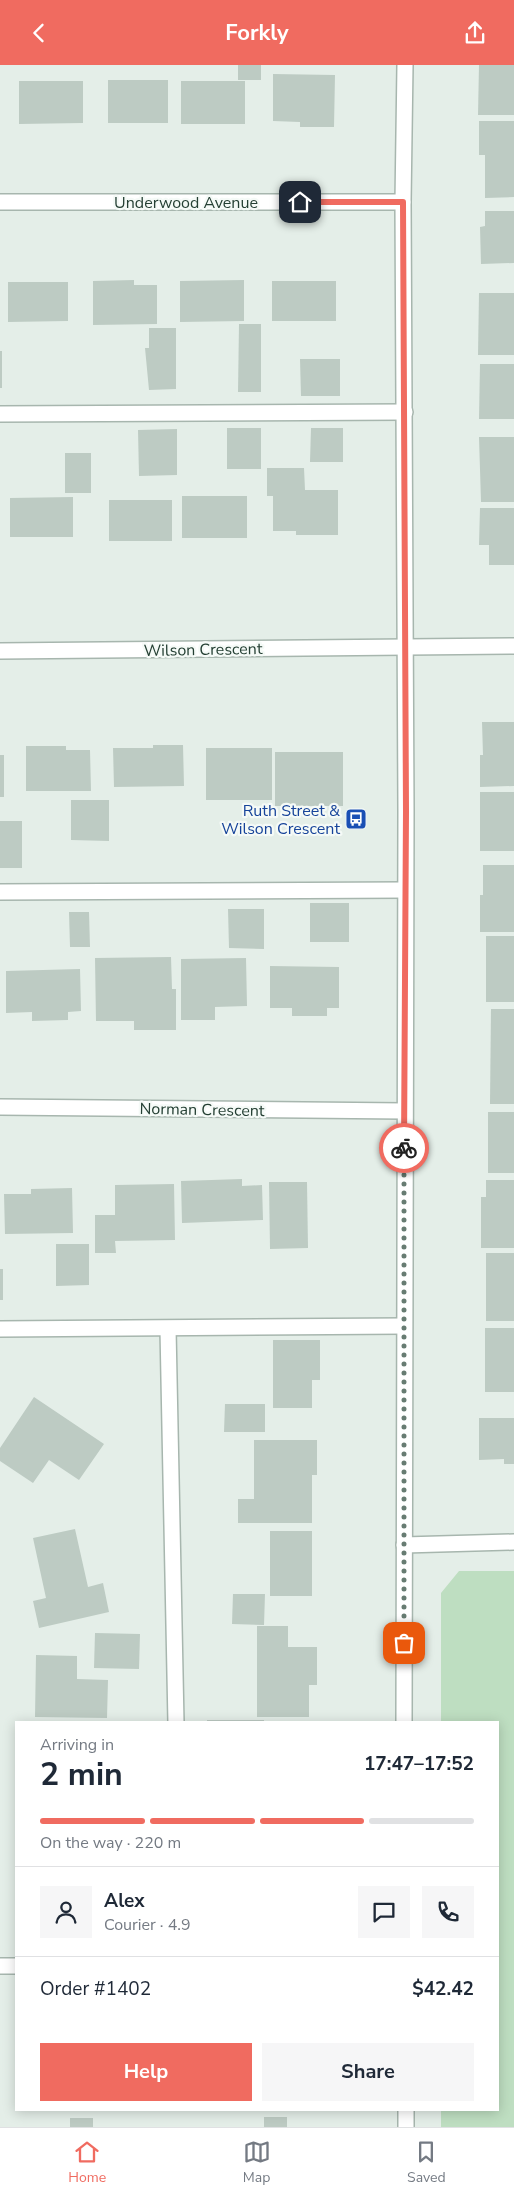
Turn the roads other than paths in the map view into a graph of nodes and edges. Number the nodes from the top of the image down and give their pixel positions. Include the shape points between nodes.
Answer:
1 (405, 65) edge
2 (0, 202) edge
3 (403, 202) junction
4 (405, 412) junction
5 (0, 414) edge
6 (405, 647) junction
7 (514, 647) edge
8 (0, 651) edge
9 (405, 890) junction
10 (0, 892) edge
11 (0, 1107) edge
12 (404, 1111) junction
13 (404, 1326) junction
14 (0, 1329) edge
15 (168, 1329) junction
16 (514, 1542) edge
17 (404, 1545) junction
18 (176, 1721) edge
19 (404, 1721) edge
20 (0, 1966) edge
21 (15, 1966) edge
22 (406, 2111) edge
23 (406, 2127) edge

1 - 3 street
2 - 3 street, Underwood Avenue
3 - 4 street
4 - 5 street
4 - 6 street
6 - 7 street, Wilson Crescent
6 - 8 street, Wilson Crescent
6 - 9 street
9 - 10 street
9 - 12 street
11 - 12 street, Norman Crescent
12 - 13 street
13 - 15 street
13 - 17 street
14 - 15 street
15 - 18 street
16 - 17 street
17 - 19 street
20 - 21 street
22 - 23 street

